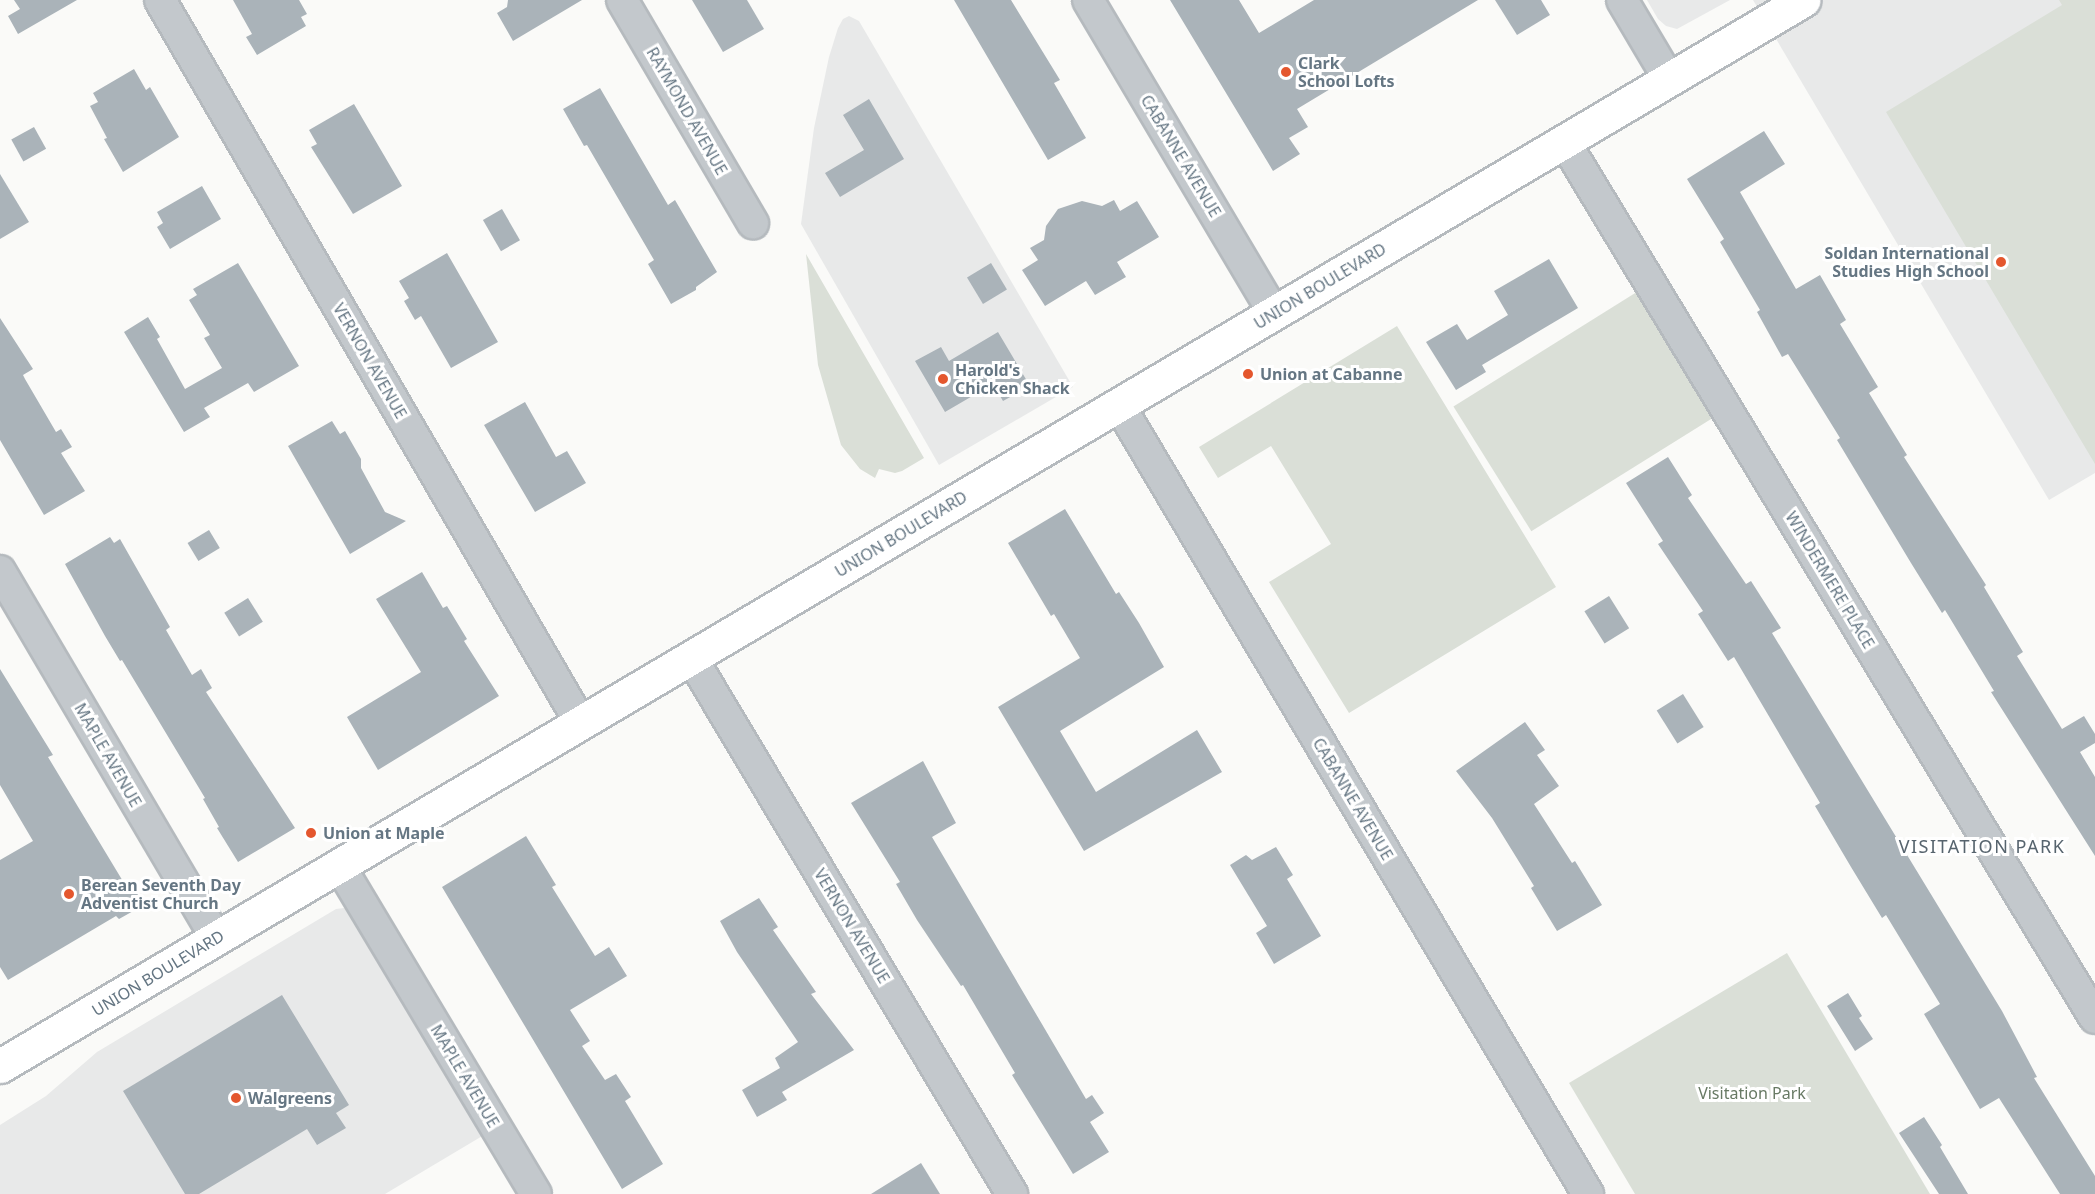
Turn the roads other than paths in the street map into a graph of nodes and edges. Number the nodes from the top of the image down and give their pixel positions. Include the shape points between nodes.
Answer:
1 (160, 0) edge
2 (622, 0) edge
3 (1089, 0) edge
4 (1622, 0) edge
5 (1803, 0) edge
6 (1669, 79) junction
7 (1564, 141) junction
8 (753, 223) dead end
9 (1274, 313) junction
10 (1119, 405) junction
11 (0, 571) edge
12 (691, 657) junction
13 (580, 722) junction
14 (339, 865) junction
15 (216, 938) junction
16 (2095, 1018) edge
17 (0, 1066) edge
18 (536, 1194) edge
19 (1012, 1194) edge
20 (1588, 1194) edge

1 - 13 street, VERNON AVENUE
2 - 8 street, RAYMOND AVENUE
3 - 9 street, CABANNE AVENUE
4 - 6 street
5 - 6 main road, UNION BOULEVARD
6 - 7 main road, UNION BOULEVARD
7 - 9 main road, UNION BOULEVARD
7 - 16 street, WINDERMERE PLACE
9 - 10 main road, UNION BOULEVARD
10 - 12 main road, UNION BOULEVARD
10 - 20 street, CABANNE AVENUE
11 - 15 street, MAPLE AVENUE
12 - 13 main road, UNION BOULEVARD
12 - 19 street, VERNON AVENUE
13 - 14 main road, UNION BOULEVARD
14 - 15 main road, UNION BOULEVARD
14 - 18 street, MAPLE AVENUE
15 - 17 main road, UNION BOULEVARD

